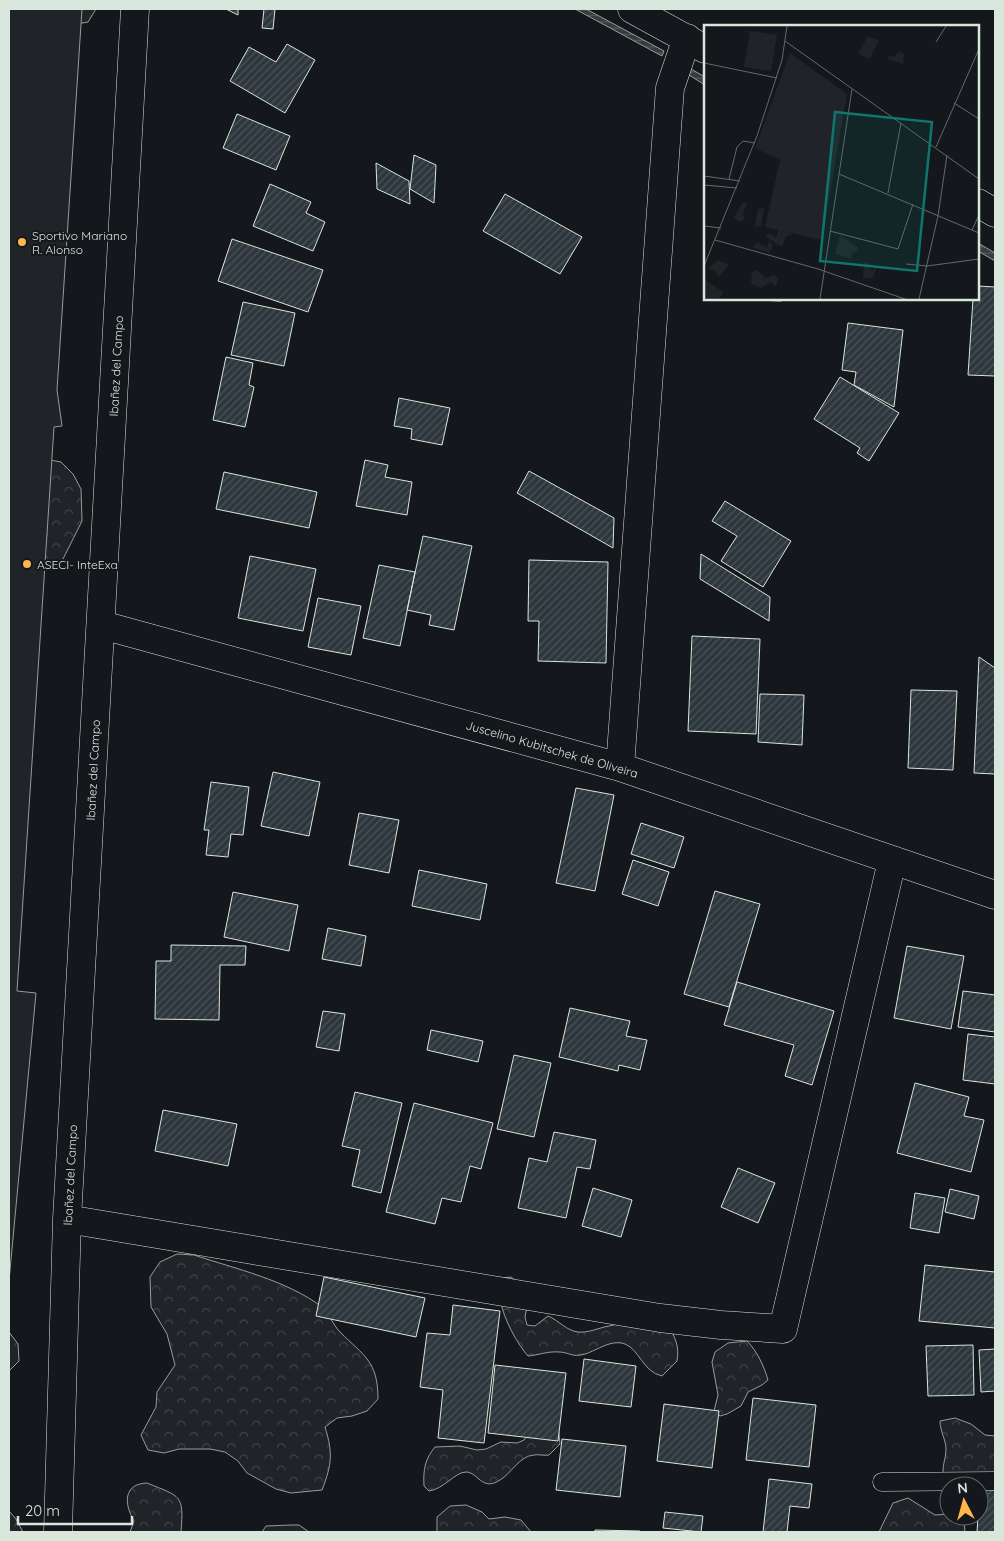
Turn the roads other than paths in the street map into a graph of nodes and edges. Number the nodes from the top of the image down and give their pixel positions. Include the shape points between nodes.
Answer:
1 (135, 9) edge
2 (632, 9) edge
3 (696, 44) edge
4 (979, 204) edge
5 (995, 213) edge
6 (102, 625) junction
7 (620, 767) junction
8 (892, 861) junction
9 (995, 895) edge
10 (67, 1219) junction
11 (995, 1481) edge
12 (882, 1482) dead end
13 (58, 1532) edge

1 - 6 street, Ibañez del Campo
2 - 3 street
3 - 7 street via 670,88
4 - 5 street
6 - 7 street, Juscelino Kubitschek de Oliveira
6 - 10 street, Ibañez del Campo
7 - 8 street, Juscelino Kubitschek de Oliveira
8 - 9 street, Juscelino Kubitschek de Oliveira
8 - 10 street via 783,1330 660,1318
10 - 13 street, Ibañez del Campo
11 - 12 lane

